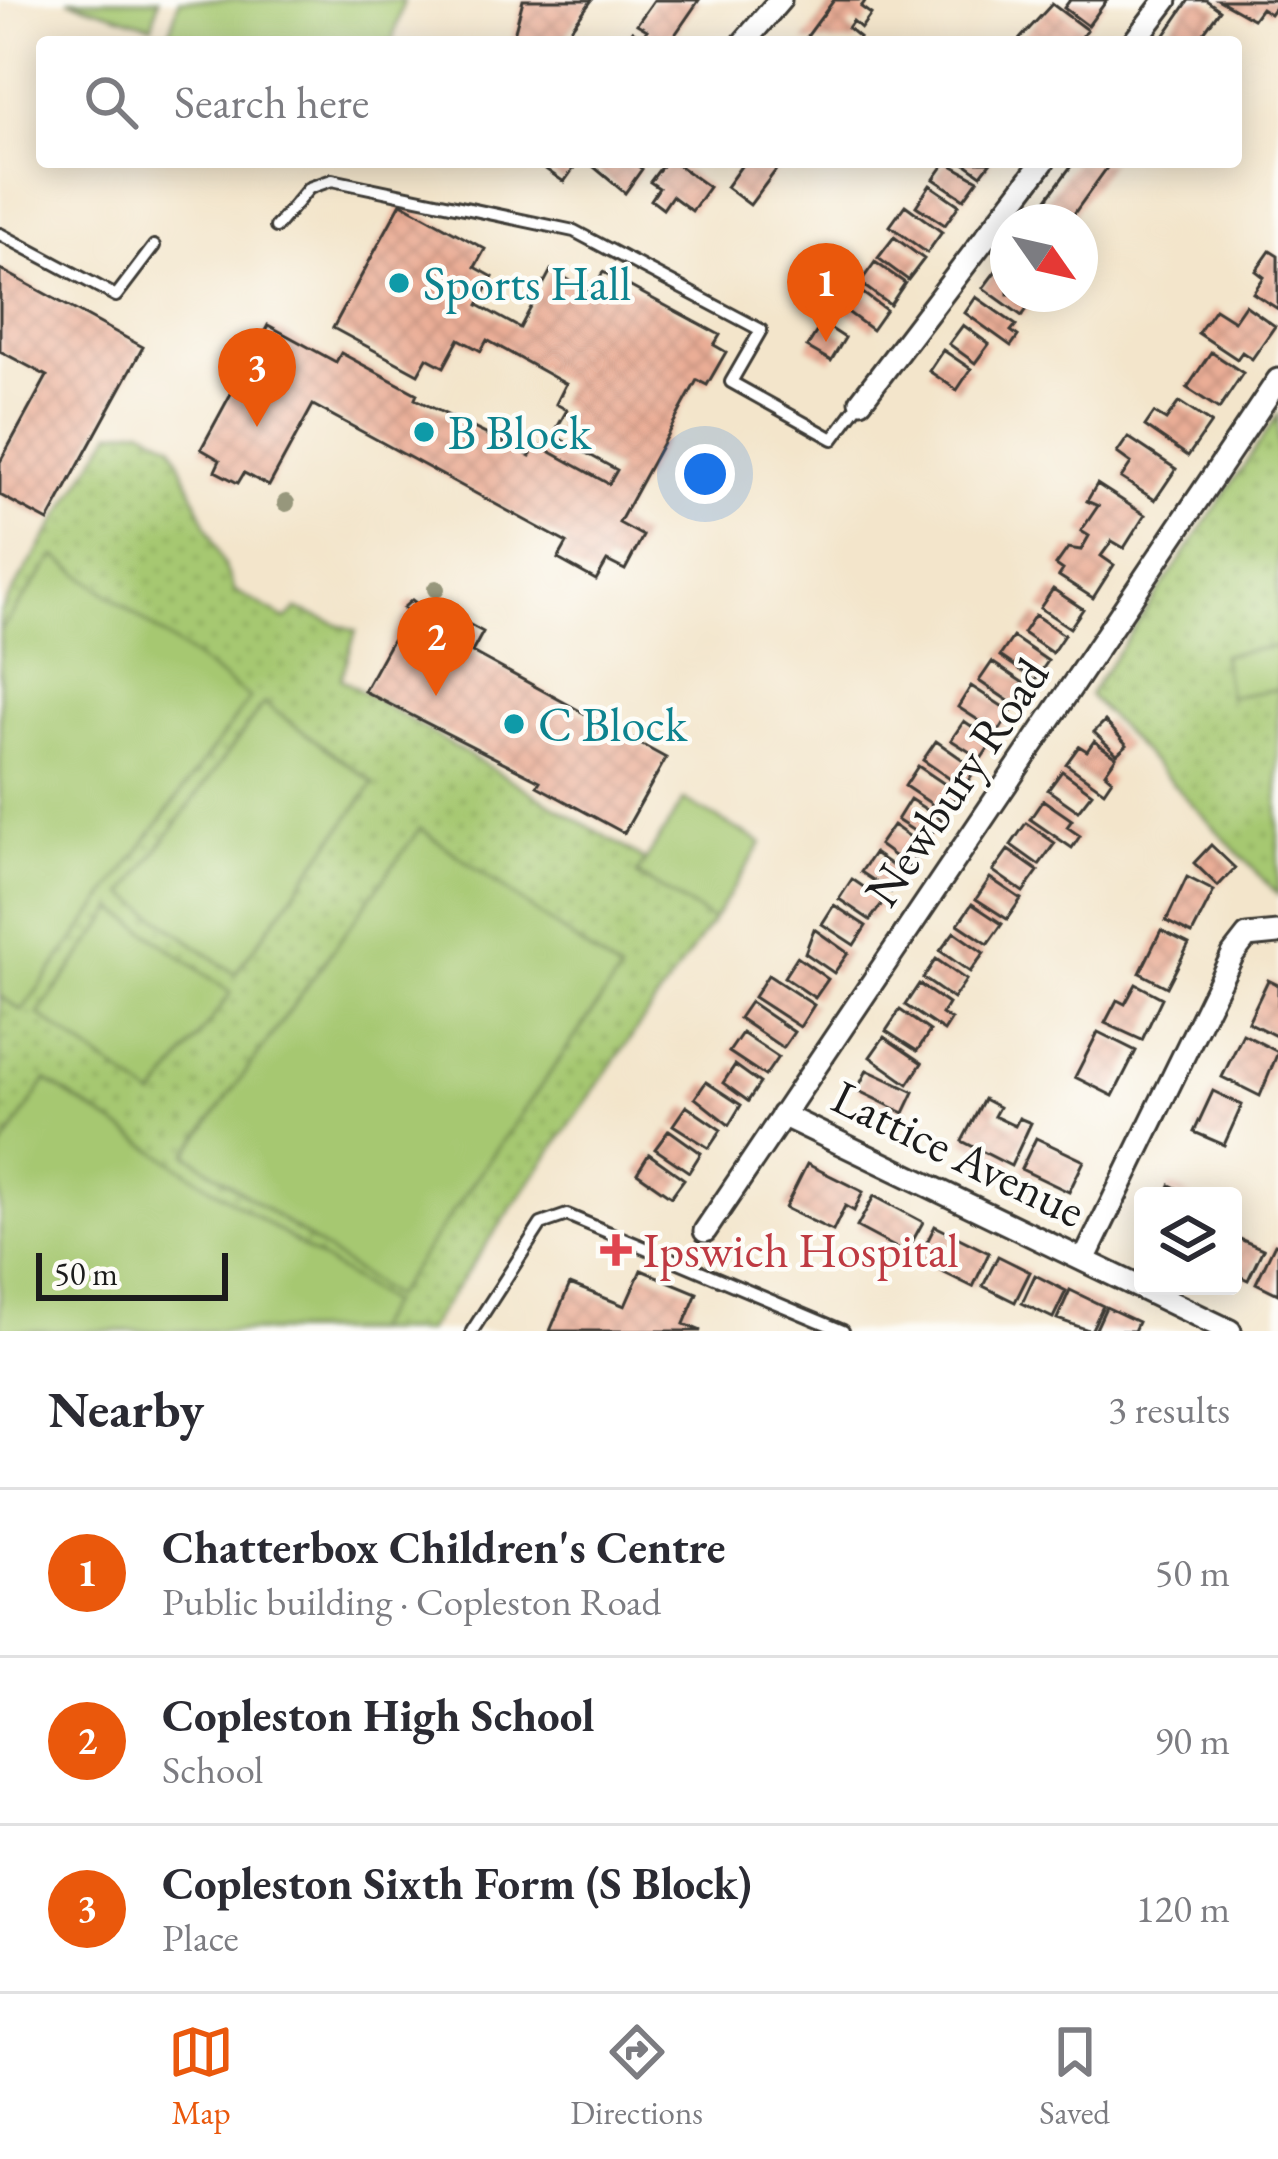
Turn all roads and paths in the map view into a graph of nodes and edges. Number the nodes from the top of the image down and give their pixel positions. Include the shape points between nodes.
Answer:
1 (781, 0) edge
2 (1166, 0) edge
3 (749, 36) edge
4 (1139, 36) edge
5 (1038, 168) edge
6 (276, 227) dead end
7 (0, 234) edge
8 (154, 246) dead end
9 (1278, 380) edge
10 (861, 401) joint
11 (1278, 933) edge
12 (782, 1114) junction
13 (705, 1232) dead end
14 (1084, 1260) junction
15 (472, 1331) edge
16 (843, 1331) edge
17 (1230, 1331) edge

1 - 3 street
2 - 4 street
5 - 10 street
6 - 10 lane via 308,188 332,180 574,231 760,330 730,382 833,439
7 - 8 lane via 116,296
9 - 12 street, Newbury Road
11 - 14 street via 1247,936 1233,954
12 - 13 street, Newbury Road
12 - 14 street, Lattice Avenue
14 - 17 street, Lattice Avenue
15 - 16 lane via 541,1224 567,1215

